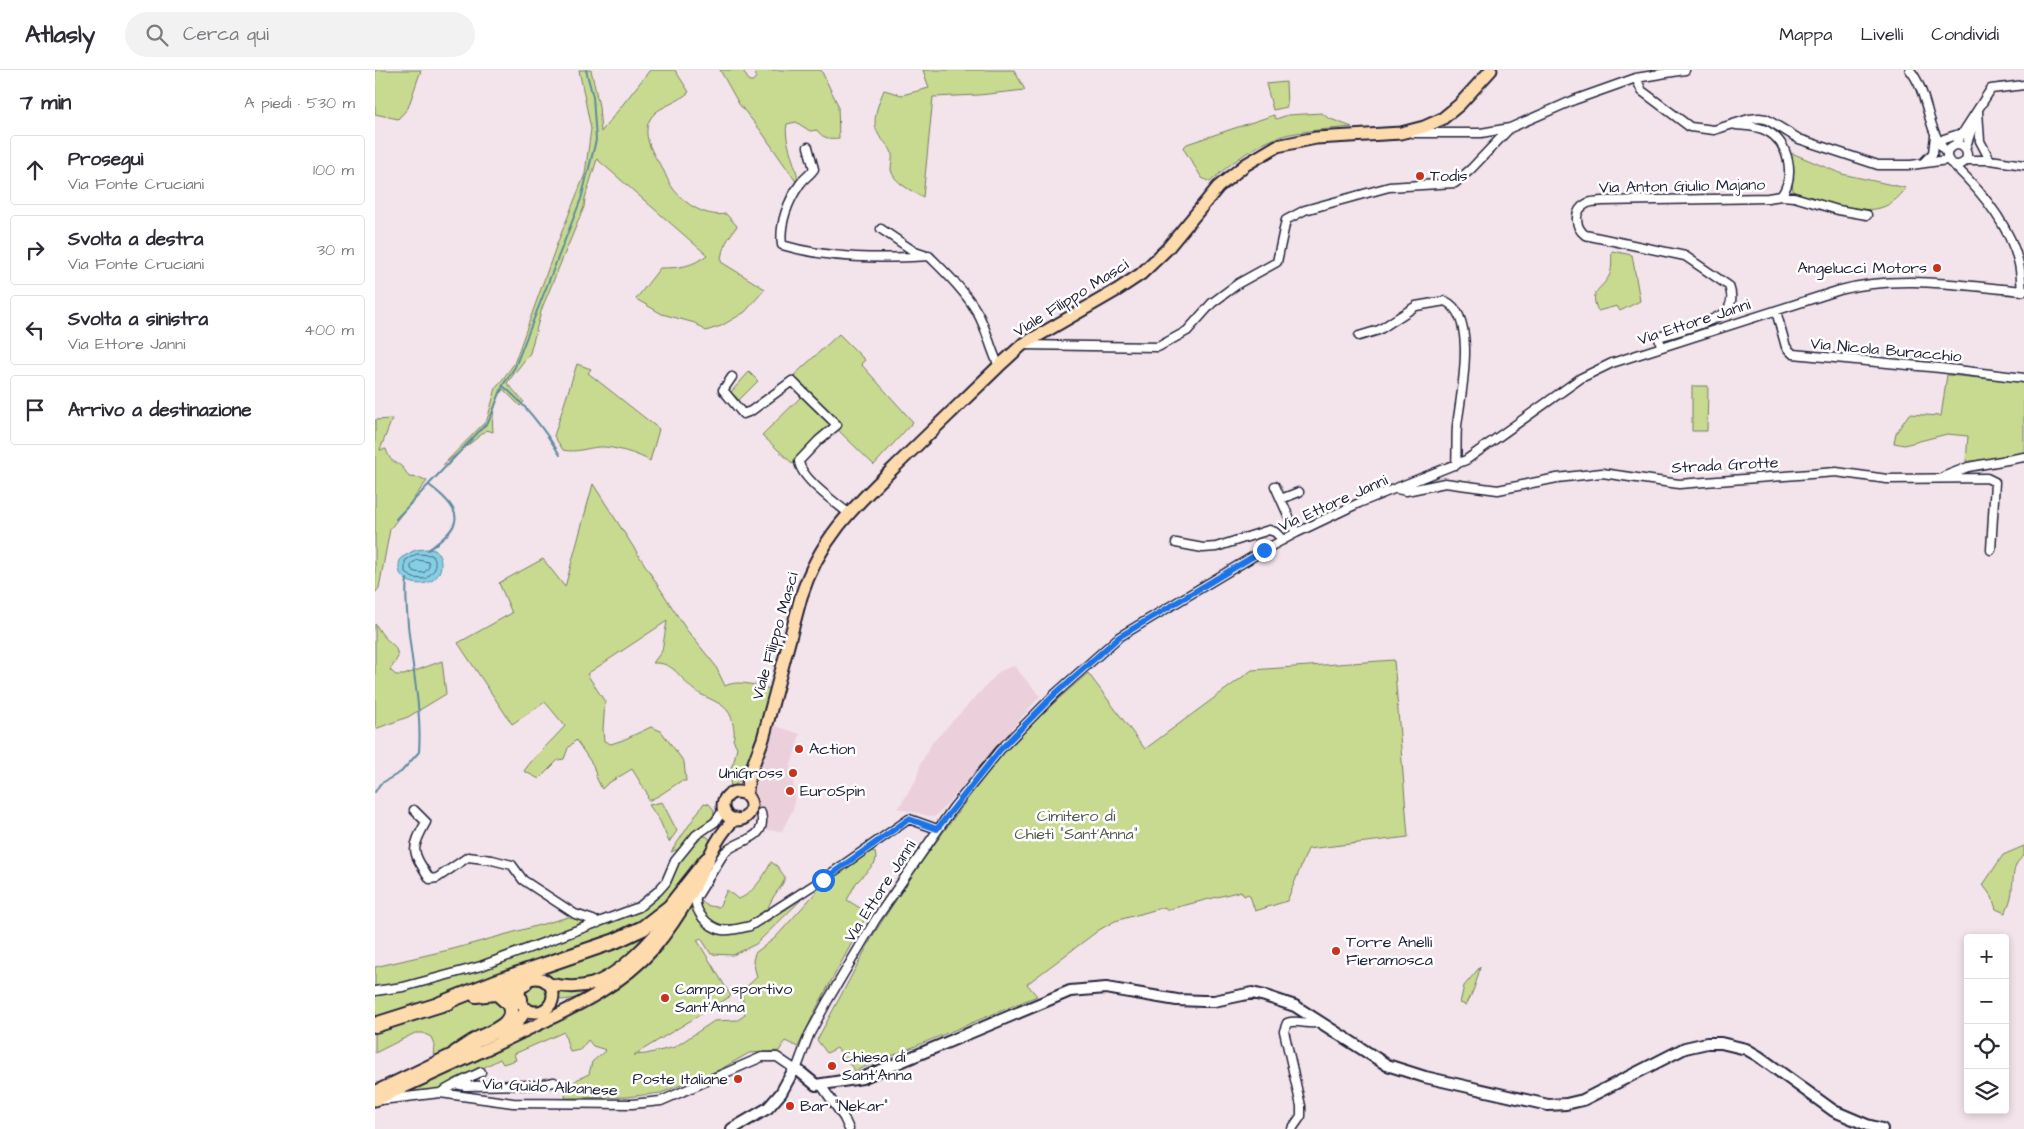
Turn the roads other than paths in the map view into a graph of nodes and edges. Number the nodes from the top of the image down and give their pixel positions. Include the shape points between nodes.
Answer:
1 (1491, 70) edge
2 (1685, 70) edge
3 (1910, 70) edge
4 (1637, 74) edge
5 (2024, 85) edge
6 (1978, 111) junction
7 (1732, 125) junction
8 (1510, 128) junction
9 (1933, 129) junction
10 (1964, 132) junction
11 (1401, 133) junction
12 (1944, 139) junction
13 (1954, 145) junction
14 (808, 147) dead end
15 (1966, 149) junction
16 (1948, 158) junction
17 (1990, 160) junction
18 (1966, 161) junction
19 (1921, 164) junction
20 (2024, 165) edge
21 (1960, 170) junction
22 (1970, 180) junction
23 (1781, 196) junction
24 (1867, 215) dead end
25 (881, 229) dead end
26 (929, 256) junction
27 (2023, 291) edge
28 (1775, 311) junction
29 (1359, 336) dead end
30 (1022, 345) junction
31 (1661, 347) junction
32 (999, 366) junction
33 (731, 376) dead end
34 (2024, 378) edge
35 (2024, 457) edge
36 (1456, 465) junction
37 (1941, 478) junction
38 (1275, 486) dead end
39 (1397, 488) junction
40 (1299, 492) dead end
41 (1281, 499) junction
42 (848, 513) junction
43 (1296, 533) junction
44 (1283, 540) junction
45 (1176, 543) dead end
46 (1991, 550) dead end
47 (740, 794) junction
48 (415, 810) dead end
49 (728, 813) junction
50 (761, 813) dead end
51 (937, 829) junction
52 (703, 831) junction
53 (709, 856) junction
54 (598, 923) junction
55 (545, 964) junction
56 (544, 981) junction
57 (524, 984) junction
58 (483, 986) junction
59 (375, 991) edge
60 (498, 993) junction
61 (583, 1001) junction
62 (551, 1003) junction
63 (440, 1004) junction
64 (523, 1004) junction
65 (538, 1012) junction
66 (1321, 1022) junction
67 (375, 1026) edge
68 (521, 1032) junction
69 (457, 1053) junction
70 (796, 1070) junction
71 (481, 1072) dead end
72 (554, 1082) dead end
73 (456, 1084) junction
74 (818, 1085) junction
75 (375, 1092) edge
76 (440, 1092) junction
77 (375, 1100) edge
78 (732, 1129) edge
79 (849, 1129) edge
80 (1292, 1129) edge
81 (1882, 1129) edge

1 - 11 main road, Viale Filippo Masci via 1442,119
2 - 4 street
3 - 9 street via 1921,89
4 - 7 street via 1642,91 1690,127 1713,130
4 - 8 street
5 - 6 street via 1991,89
6 - 10 street
6 - 15 street
6 - 17 street via 1980,141
7 - 19 street via 1749,119 1766,119 1799,139 1878,165
7 - 23 street via 1766,130 1777,140 1787,157 1789,176
8 - 11 street via 1481,133
8 - 30 street via 1455,183 1389,188 1305,210 1286,220 1277,262 1239,283 1212,303 1187,331 1158,347
9 - 12 street
9 - 16 street
9 - 19 street via 1934,150
10 - 12 street
10 - 13 street
11 - 30 main road, Viale Filippo Masci via 1316,138 1277,146 1245,165 1218,187 1167,249 1141,274
12 - 13 street
13 - 15 street
13 - 16 street
14 - 26 street via 814,169 799,185 784,216 780,233 782,245 799,250 877,258
15 - 17 street
15 - 18 street
16 - 18 street via 1959,165
16 - 19 street
16 - 21 street
17 - 18 street
17 - 20 street
18 - 22 street
19 - 21 street via 1941,164
21 - 22 street
22 - 27 street via 2010,238 2019,263
23 - 24 street, Via Anton Giulio Majano
23 - 31 street, Via Anton Giulio Majano via 1591,202 1579,210 1577,225 1585,235 1685,256 1729,286 1732,301 1724,313 1662,336 1659,338
25 - 26 street via 915,252
26 - 32 street via 976,311
27 - 28 street, Via Ettore Janni via 1880,282 1840,290
28 - 31 street, Via Ettore Janni
28 - 34 street, Via Nicola Buracchio via 1786,347 1793,354
29 - 36 street via 1379,330 1416,306 1445,301 1455,308 1463,327 1465,359
30 - 32 main road, Viale Filippo Masci
31 - 36 street, Via Ettore Janni via 1594,370
32 - 42 main road, Viale Filippo Masci
33 - 42 street via 723,390 743,414 792,381 837,425 799,461 799,467
35 - 37 street, Strada Grotte via 1969,466
36 - 39 street, Via Ettore Janni
37 - 39 street, Strada Grotte via 1887,479 1836,472 1679,484 1602,473 1498,490 1445,483 1406,491
37 - 46 street via 1987,478 1995,482
38 - 41 street
39 - 43 street, Via Ettore Janni
40 - 41 street
41 - 43 street
42 - 47 main road, Viale Filippo Masci via 820,550 806,581 763,739
43 - 44 street, Via Ettore Janni
44 - 45 street via 1269,530 1216,547
44 - 51 street, Via Ettore Janni via 1119,637 1055,694 1000,750
47 - 49 main road via 725,799
47 - 49 main road via 750,802 749,813 744,818
48 - 54 street via 426,822 415,842 414,852 430,879 437,878 468,857 512,865 523,880 575,914
49 - 52 street
49 - 53 main road
50 - 51 street via 763,823 760,831 750,839 731,846 698,893 695,904 704,919 722,930 750,926 823,880 909,819
51 - 70 street, Via Ettore Janni via 876,919 828,1000
52 - 53 street via 712,834
52 - 54 street via 675,861 666,882 658,891 639,907
53 - 55 highway via 670,907 643,928 615,941
53 - 56 main road via 668,919 621,966 582,986
53 - 61 main road via 675,921 653,950 617,981
54 - 59 street via 481,966
55 - 56 highway
55 - 58 highway
56 - 57 main road via 531,979
56 - 62 main road via 553,995
57 - 58 highway
57 - 64 main road via 520,991
58 - 63 highway
60 - 63 highway
60 - 64 highway
60 - 69 highway via 509,1005 508,1021
61 - 62 main road
61 - 68 main road
62 - 65 main road
63 - 67 highway
64 - 65 main road
64 - 69 main road via 520,1020 513,1026
65 - 68 main road
66 - 74 street via 1295,1006 1252,993 1203,1002 1106,988 1069,991 862,1078
66 - 80 street via 1294,1020 1287,1023 1284,1031 1301,1106 1301,1116
66 - 81 street via 1387,1065 1405,1072 1548,1105 1583,1100 1685,1048 1707,1043 1733,1045 1758,1056 1834,1111
68 - 77 main road
69 - 75 main road
70 - 74 street
70 - 76 street, Via Guido Albanese via 777,1057 762,1057 661,1101 632,1104 513,1102
70 - 78 street via 791,1072 781,1093 768,1108
71 - 73 street
72 - 73 street, Via Guido Albanese via 538,1085
73 - 76 street, Via Guido Albanese
74 - 79 street
76 - 77 street, Via Guido Albanese

